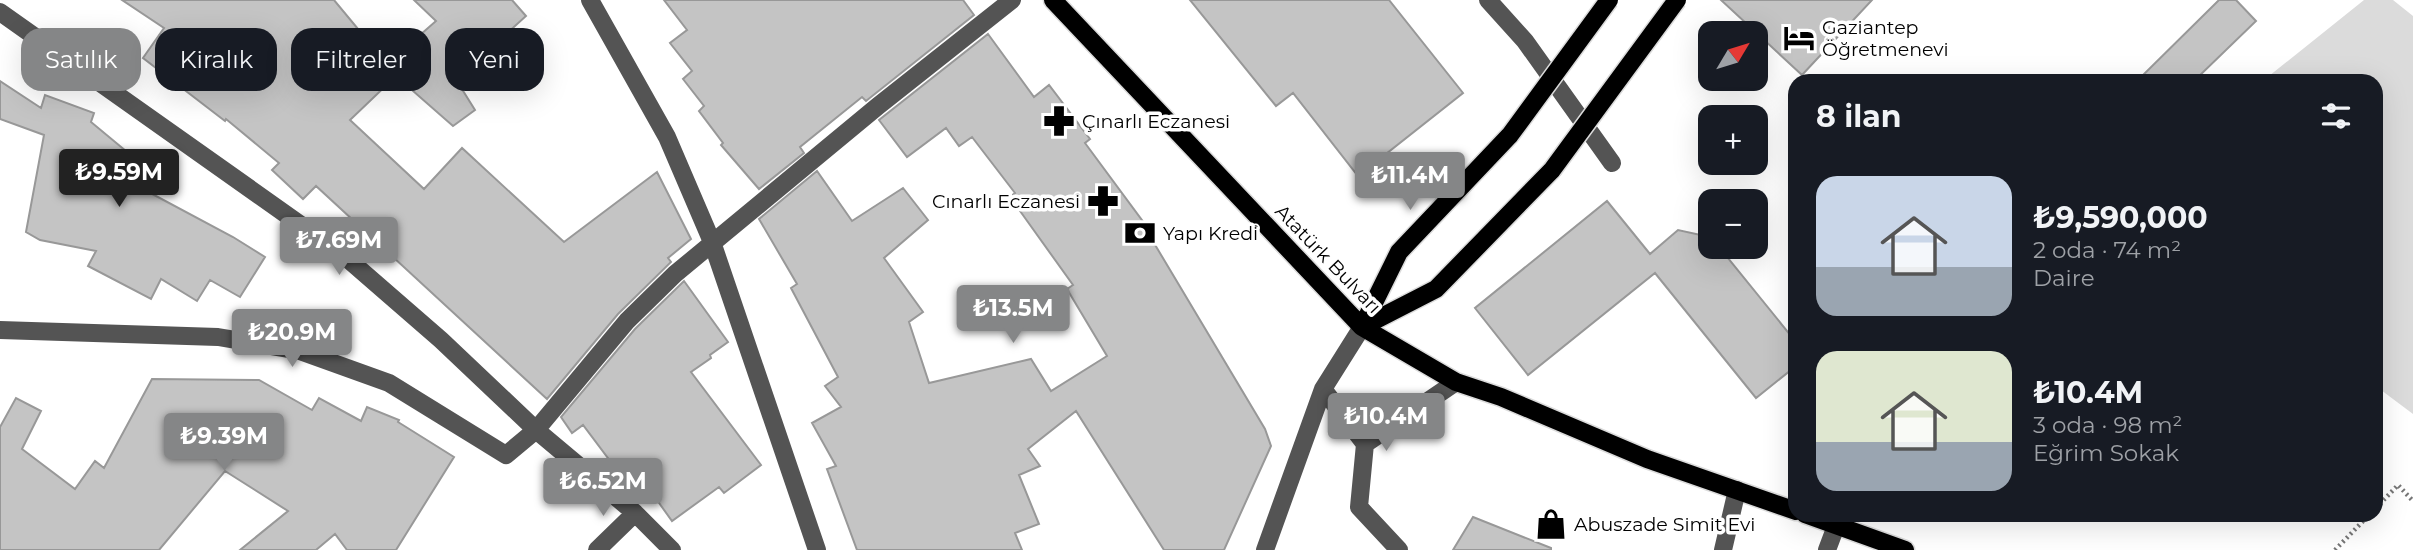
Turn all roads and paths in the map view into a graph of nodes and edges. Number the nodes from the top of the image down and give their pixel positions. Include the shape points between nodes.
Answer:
1 (590, 0) edge
2 (1013, 0) edge
3 (1053, 0) edge
4 (1488, 0) edge
5 (1609, 0) edge
6 (1677, 0) edge
7 (0, 12) edge
8 (1612, 163) dead end
9 (712, 242) junction
10 (1362, 327) junction
11 (0, 330) edge
12 (1457, 382) junction
13 (1323, 389) junction
14 (536, 430) junction
15 (1365, 444) junction
16 (1737, 490) junction
17 (2383, 501) edge
18 (2413, 501) edge
19 (1788, 508) edge
20 (635, 513) junction
21 (1826, 522) edge
22 (2362, 522) edge
23 (1836, 526) junction
24 (597, 550) edge
25 (672, 550) edge
26 (817, 550) edge
27 (1265, 550) edge
28 (1399, 550) edge
29 (1723, 550) edge
30 (1827, 550) edge
31 (1905, 550) edge
32 (2335, 550) edge

1 - 9 street via 667,137
2 - 9 street
3 - 10 main road, Atatürk Bulvarı
4 - 8 street via 1525,41
5 - 10 main road, bridge via 1510,135 1399,252
6 - 10 main road, bridge via 1552,170 1436,289
7 - 14 street via 342,254
9 - 14 street via 627,321
9 - 26 street
10 - 12 main road, Atatürk Bulvarı
10 - 13 street
11 - 14 street via 218,337 300,351 389,383 506,455
12 - 15 street
12 - 16 main road, Atatürk Bulvarı
13 - 15 street
13 - 27 street
14 - 20 street
15 - 28 street via 1359,507
16 - 19 main road, Atatürk Bulvarı
16 - 29 street
17 - 18 path via 2398,485
20 - 24 street
20 - 25 street
21 - 23 main road
22 - 32 path
23 - 30 street
23 - 31 main road

